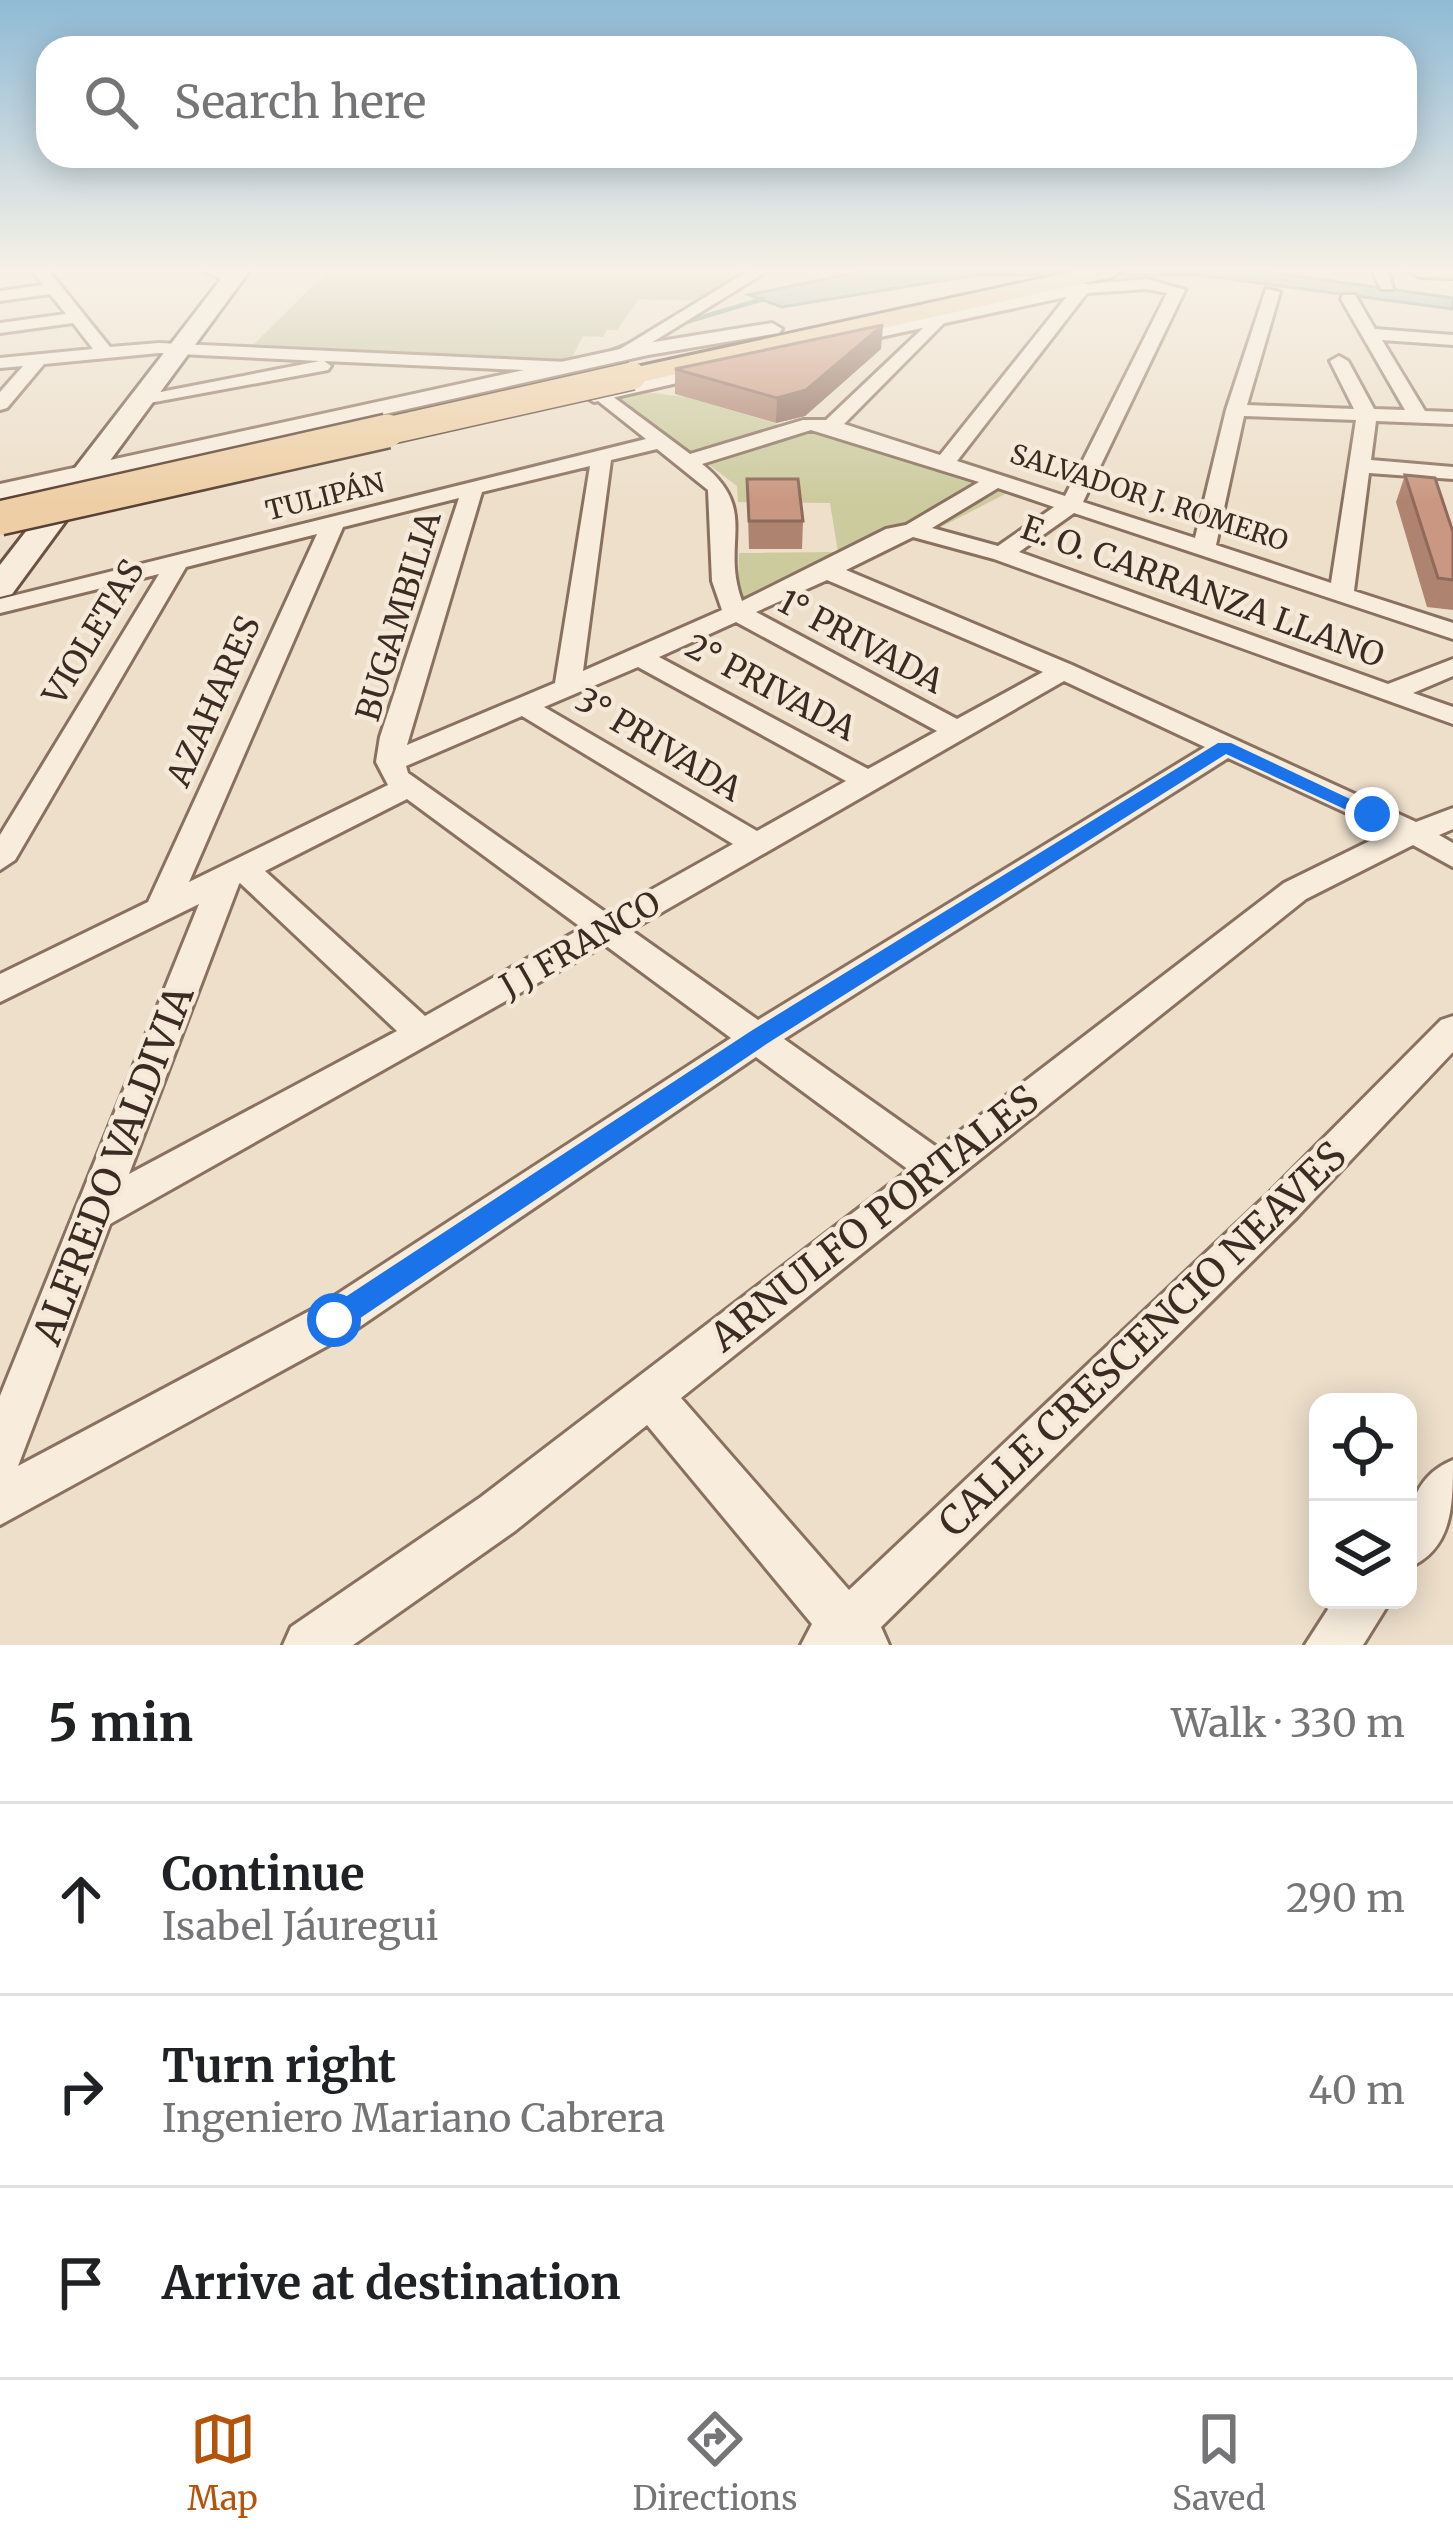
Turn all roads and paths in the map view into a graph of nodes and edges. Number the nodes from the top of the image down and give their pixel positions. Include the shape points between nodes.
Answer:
1 (101, 347) edge
2 (646, 347) edge
3 (684, 347) edge
4 (700, 347) edge
5 (729, 347) edge
6 (808, 347) edge
7 (909, 347) edge
8 (1030, 347) edge
9 (1151, 347) edge
10 (1255, 347) edge
11 (1377, 347) edge
12 (170, 348) junction
13 (103, 350) junction
14 (368, 357) junction
15 (40, 358) junction
16 (1339, 361) dead end
17 (0, 363) edge
18 (623, 366) junction
19 (567, 368) junction
20 (600, 393) junction
21 (140, 402) junction
22 (0, 404) edge
23 (1235, 410) junction
24 (1367, 414) junction
25 (1418, 416) junction
26 (1453, 418) edge
27 (828, 425) junction
28 (663, 441) junction
29 (191, 450) junction
30 (601, 458) junction
31 (689, 461) junction
32 (945, 462) junction
33 (1362, 466) junction
34 (83, 473) junction
35 (1453, 473) edge
36 (50, 481) junction
37 (989, 484) dead end
38 (204, 485) junction
39 (472, 490) junction
40 (0, 492) edge
41 (1071, 505) junction
42 (54, 518) junction
43 (2, 524) edge
44 (332, 526) junction
45 (921, 531) junction
46 (1204, 547) junction
47 (1003, 554) junction
48 (175, 566) junction
49 (826, 571) junction
50 (0, 587) edge
51 (1342, 592) junction
52 (0, 606) edge
53 (735, 611) junction
54 (1453, 632) edge
55 (639, 657) junction
56 (1453, 667) edge
57 (1063, 671) junction
58 (568, 687) junction
59 (1389, 693) junction
60 (524, 706) junction
61 (1453, 716) edge
62 (956, 730) junction
63 (1225, 747) junction
64 (398, 775) junction
65 (868, 781) junction
66 (1453, 818) edge
67 (1415, 833) junction
68 (756, 844) junction
69 (1453, 856) edge
70 (0, 860) edge
71 (234, 872) junction
72 (162, 908) junction
73 (608, 929) junction
74 (0, 989) edge
75 (1453, 1029) edge
76 (422, 1034) junction
77 (760, 1037) junction
78 (938, 1169) junction
79 (95, 1212) junction
80 (650, 1395) junction
81 (0, 1453) edge
82 (1453, 1484) edge
83 (0, 1501) edge
84 (1417, 1532) edge
85 (1359, 1609) edge
86 (845, 1638) edge
87 (309, 1645) edge
88 (1331, 1645) edge

1 - 13 street
2 - 18 street
3 - 18 street
4 - 18 main road
5 - 18 main road
6 - 20 street
7 - 27 street
8 - 32 street
9 - 41 street
10 - 23 street
11 - 25 street
12 - 13 street
12 - 14 street
12 - 21 main road
12 - 36 main road
13 - 15 street
14 - 19 street
14 - 21 street
15 - 17 street
15 - 22 street
16 - 24 street
18 - 19 street
18 - 43 main road, bridge
19 - 29 street
20 - 28 street
20 - 38 street
21 - 34 main road
23 - 24 street
23 - 46 street
24 - 25 street
24 - 33 street
25 - 26 street
27 - 31 street
27 - 32 street, SALVADOR J. ROMERO
28 - 30 street, TULIPÁN
28 - 31 street
29 - 34 street
29 - 38 street via 176,468
30 - 39 street, TULIPÁN
30 - 58 street
31 - 53 street via 722,497 724,590
32 - 41 street, SALVADOR J. ROMERO
33 - 35 street
33 - 51 street
34 - 36 street
34 - 42 main road
36 - 40 street
36 - 43 main road
37 - 45 street
38 - 42 street
39 - 44 street, TULIPÁN
39 - 64 street, BUGAMBILIA
41 - 46 street, SALVADOR J. ROMERO
41 - 47 street
42 - 43 street
42 - 50 main road
44 - 48 street, TULIPÁN
44 - 72 street, AZAHARES
45 - 47 street, E. O. CARRANZA LLANO
45 - 49 street via 894,534
46 - 51 street, SALVADOR J. ROMERO
47 - 59 street, E. O. CARRANZA LLANO
48 - 52 street, TULIPÁN
48 - 70 street, VIOLETAS
49 - 53 street
49 - 57 street
51 - 54 street, SALVADOR J. ROMERO
53 - 55 street
53 - 62 street, 1° PRIVADA
55 - 58 street
55 - 65 street, 2° PRIVADA
56 - 59 street
57 - 62 street, J J FRANCO
57 - 63 street
58 - 60 street
59 - 61 street, E. O. CARRANZA LLANO
60 - 64 street
60 - 68 street, 3° PRIVADA
62 - 65 street, J J FRANCO
63 - 67 street
63 - 77 street
64 - 71 street
64 - 73 street
65 - 68 street, J J FRANCO
66 - 67 street, ARNULFO PORTALES
67 - 69 street
67 - 78 street, ARNULFO PORTALES via 1295,891
68 - 73 street, J J FRANCO
71 - 72 street
71 - 76 street
71 - 79 street, ALFREDO VALDIVIA
72 - 74 street
73 - 76 street, J J FRANCO
73 - 77 street
75 - 86 street, CALLE CRESCENCIO NEAVES
76 - 79 street, J J FRANCO
77 - 78 street
77 - 83 street via 334,1320
78 - 80 street, ARNULFO PORTALES
79 - 81 street, ALFREDO VALDIVIA
80 - 86 street
80 - 87 street, ARNULFO PORTALES via 498,1514
82 - 84 street
85 - 88 street

